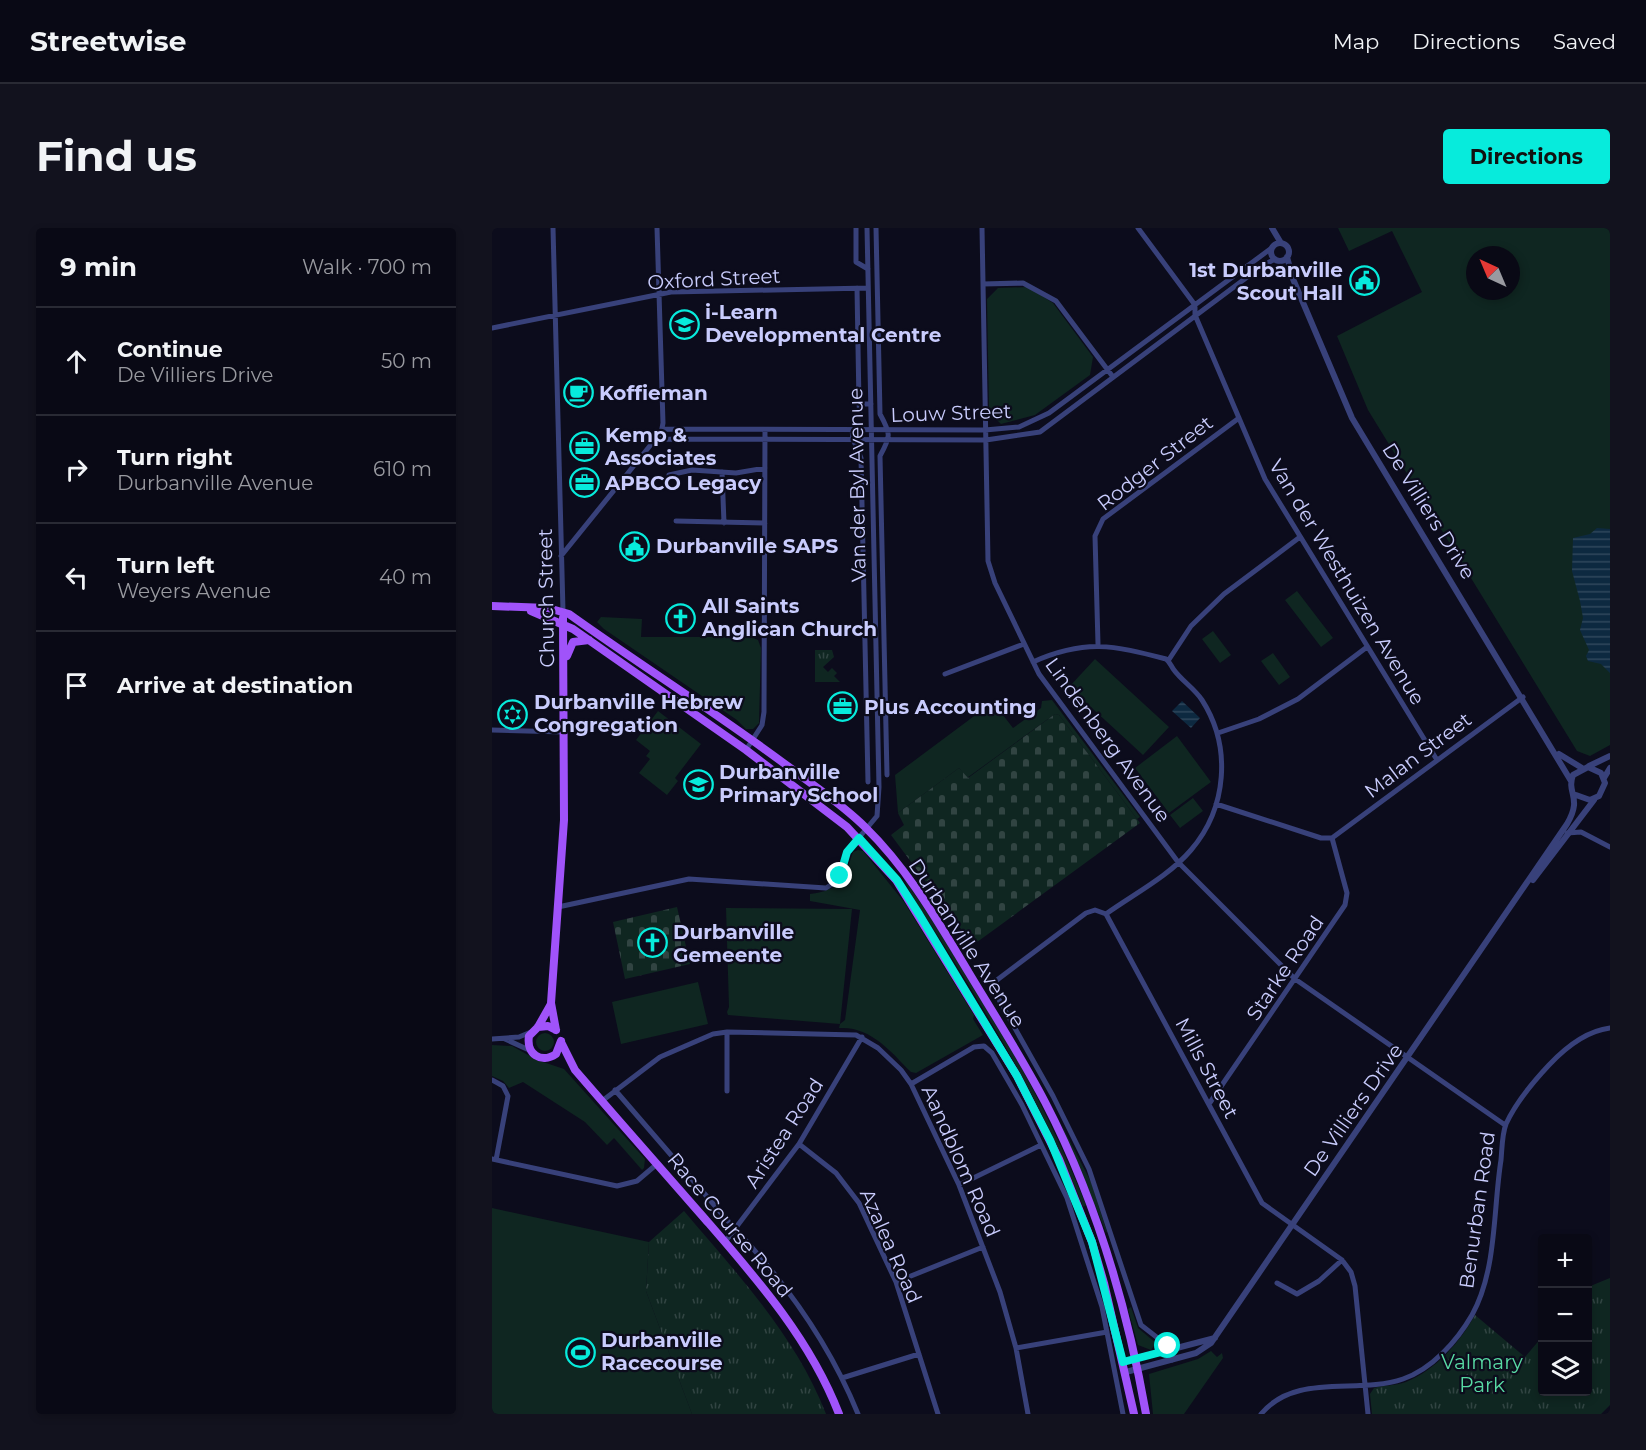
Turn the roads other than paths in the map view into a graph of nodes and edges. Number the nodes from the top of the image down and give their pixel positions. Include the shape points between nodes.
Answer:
1 (553, 228) edge
2 (657, 228) edge
3 (856, 228) edge
4 (867, 228) edge
5 (876, 228) edge
6 (982, 228) edge
7 (1138, 228) edge
8 (1272, 228) edge
9 (1276, 245) junction
10 (1281, 259) junction
11 (868, 269) junction
12 (983, 284) junction
13 (857, 288) junction
14 (868, 288) junction
15 (659, 294) junction
16 (1194, 305) junction
17 (556, 314) junction
18 (1195, 315) junction
19 (492, 328) edge
20 (1107, 370) junction
21 (1113, 377) junction
22 (859, 404) junction
23 (871, 404) junction
24 (860, 415) dead end
25 (1239, 418) junction
26 (663, 429) junction
27 (765, 429) junction
28 (852, 429) junction
29 (871, 430) junction
30 (888, 430) junction
31 (985, 430) junction
32 (660, 439) junction
33 (765, 439) junction
34 (853, 439) junction
35 (889, 439) junction
36 (871, 440) junction
37 (986, 440) junction
38 (651, 444) junction
39 (765, 468) junction
40 (722, 472) junction
41 (669, 475) dead end
42 (676, 521) dead end
43 (724, 523) junction
44 (765, 523) junction
45 (1300, 537) junction
46 (561, 556) junction
47 (492, 606) edge
48 (522, 608) junction
49 (563, 611) junction
50 (563, 622) junction
51 (589, 640) junction
52 (1024, 644) junction
53 (1098, 644) junction
54 (1367, 647) junction
55 (1168, 661) junction
56 (1033, 662) junction
57 (945, 674) dead end
58 (564, 676) junction
59 (1522, 697) junction
60 (877, 728) junction
61 (492, 730) edge
62 (867, 730) junction
63 (564, 732) junction
64 (1218, 733) junction
65 (753, 740) junction
66 (746, 750) junction
67 (1555, 750) junction
68 (1610, 756) edge
69 (1437, 760) junction
70 (1585, 767) junction
71 (1610, 768) edge
72 (887, 776) dead end
73 (1604, 778) junction
74 (1571, 781) junction
75 (868, 782) dead end
76 (1576, 795) junction
77 (1594, 799) junction
78 (1216, 804) junction
79 (1580, 816) junction
80 (867, 829) junction
81 (1568, 833) junction
82 (1584, 834) junction
83 (859, 838) junction
84 (1332, 838) junction
85 (1610, 847) edge
86 (1178, 862) junction
87 (1516, 901) junction
88 (558, 907) junction
89 (1106, 914) junction
90 (1295, 980) junction
91 (551, 1003) junction
92 (1610, 1028) edge
93 (535, 1029) junction
94 (556, 1030) junction
95 (727, 1032) junction
96 (862, 1037) junction
97 (492, 1039) edge
98 (503, 1039) junction
99 (561, 1042) junction
100 (531, 1051) junction
101 (552, 1057) junction
102 (1408, 1060) junction
103 (575, 1070) junction
104 (492, 1080) edge
105 (911, 1084) junction
106 (615, 1090) junction
107 (727, 1090) dead end
108 (602, 1101) junction
109 (1209, 1104) junction
110 (1506, 1125) junction
111 (799, 1144) junction
112 (1041, 1145) junction
113 (494, 1159) edge
114 (657, 1164) junction
115 (960, 1185) junction
116 (728, 1221) dead end
117 (1293, 1226) junction
118 (736, 1230) junction
119 (725, 1242) junction
120 (983, 1247) junction
121 (1342, 1260) junction
122 (896, 1281) junction
123 (1277, 1283) dead end
124 (1107, 1332) junction
125 (1215, 1338) junction
126 (1016, 1348) junction
127 (1169, 1350) junction
128 (918, 1354) junction
129 (1136, 1359) junction
130 (1172, 1360) junction
131 (1123, 1362) junction
132 (1138, 1369) junction
133 (1126, 1372) junction
134 (842, 1378) junction
135 (1365, 1385) junction
136 (839, 1414) edge
137 (858, 1414) edge
138 (938, 1414) edge
139 (1028, 1414) edge
140 (1123, 1414) edge
141 (1134, 1414) edge
142 (1146, 1414) edge
143 (1261, 1414) edge
144 (1368, 1414) edge

1 - 17 street, Church Street
2 - 15 street
3 - 11 street, Van der Byl Avenue via 856,262
4 - 11 street, Van der Byl Avenue
5 - 30 street, Van der Byl Avenue via 880,414
6 - 12 street, Lindenberg Avenue
7 - 16 street
8 - 9 street
9 - 10 street via 1272,253
9 - 10 street via 1289,249
9 - 16 street, Louw Street
10 - 18 street, Louw Street via 1262,266
10 - 59 street, De Villiers Drive via 1352,418
11 - 14 street, Van der Byl Avenue
12 - 20 street via 1023,283 1056,301
12 - 31 street, Lindenberg Avenue
13 - 14 street, Oxford Street
13 - 15 street, Oxford Street
13 - 22 street
14 - 23 street, Van der Byl Avenue
15 - 17 street, Oxford Street
15 - 26 street
16 - 18 street, Van der Westhuizen Avenue
16 - 20 street, Louw Street
17 - 19 street, Oxford Street
17 - 46 street, Church Street
18 - 21 street, Louw Street
18 - 25 street, Van der Westhuizen Avenue
20 - 21 street
20 - 31 street, Louw Street via 1038,420 1019,427
21 - 37 street, Louw Street via 1038,433
22 - 23 street
22 - 24 street
23 - 29 street, Van der Byl Avenue
25 - 45 street, Van der Westhuizen Avenue via 1265,479
25 - 53 street, Rodger Street via 1103,519 1095,536
26 - 27 street, Louw Street
26 - 32 street
26 - 38 street, Louw Street
27 - 28 street, Louw Street
27 - 33 street
28 - 29 street, Louw Street
28 - 34 street
29 - 30 street, Louw Street
29 - 36 street, Van der Byl Avenue
30 - 31 street, Louw Street
30 - 35 street, Van der Byl Avenue
31 - 37 street, Lindenberg Avenue
32 - 33 street, Louw Street
32 - 38 street, Louw Street
33 - 34 street, Louw Street
33 - 39 street
34 - 36 street, Louw Street
34 - 62 street via 861,458
35 - 36 street, Louw Street
35 - 37 street, Louw Street
35 - 72 street, Van der Byl Avenue via 880,456
36 - 60 street, Van der Byl Avenue
37 - 52 street, Lindenberg Avenue via 990,571
38 - 46 street, Louw Street
39 - 40 street
39 - 44 street
40 - 41 street via 692,470
40 - 43 street
42 - 43 street
43 - 44 street
44 - 65 street via 764,712
45 - 54 street, Van der Westhuizen Avenue
45 - 55 street via 1224,594 1191,626
46 - 49 street, Church Street
47 - 48 main road
48 - 49 main road, Durbanville Avenue
48 - 50 main road, Durbanville Avenue
49 - 50 main road, Church Street
49 - 65 main road, Durbanville Avenue
50 - 51 main road, Durbanville Avenue
50 - 58 main road, Church Street
51 - 58 main road via 579,639 571,645
51 - 66 main road, Durbanville Avenue
52 - 56 street, Lindenberg Avenue
52 - 57 street
53 - 55 street
53 - 56 street via 1071,648
54 - 64 street via 1298,699
54 - 69 street, Van der Westhuizen Avenue
55 - 64 street via 1201,699
56 - 86 street, Lindenberg Avenue
58 - 63 main road, Church Street
59 - 67 street, De Villiers Drive
59 - 69 street, Malan Street
60 - 62 street
60 - 80 street, Van der Byl Avenue via 878,812
61 - 63 street
62 - 75 street
63 - 88 main road, Church Street via 564,820
64 - 78 street via 1222,774
65 - 66 street
65 - 80 main road, Durbanville Avenue
66 - 83 main road, Durbanville Avenue
67 - 70 street, De Villiers Drive via 1565,760
67 - 74 street, De Villiers Drive
68 - 70 street
69 - 84 street, Malan Street
70 - 73 street via 1598,770
70 - 74 street
71 - 73 street
73 - 77 street via 1604,788
74 - 76 street
76 - 77 street via 1584,800
76 - 87 street, De Villiers Drive via 1572,816
77 - 79 street, De Villiers Drive
78 - 84 street via 1321,838
78 - 86 street via 1203,833
79 - 81 street, De Villiers Drive
79 - 82 street
80 - 83 street, Van der Byl Avenue
80 - 129 main road, Durbanville Avenue via 921,895 1045,1102 1101,1232
81 - 82 street
81 - 87 street, De Villiers Drive
82 - 85 street
83 - 88 street, Van der Byl Avenue via 847,852 837,881 826,888 689,879
83 - 131 main road, Durbanville Avenue via 897,880 913,905 1012,1067 1050,1140 1092,1242
84 - 90 street, Starke Road via 1347,899
86 - 89 street
86 - 90 street, Lindenberg Avenue
87 - 102 street, De Villiers Drive
88 - 91 main road, Church Street
89 - 109 street, Mills Street
89 - 127 street via 1095,910 1086,913 997,980 993,989 1089,1169 1141,1325
90 - 102 street, Lindenberg Avenue
90 - 109 street, Starke Road
91 - 93 main road, Church Street
91 - 94 main road, Church Street
92 - 110 street via 1589,1034 1556,1058 1537,1078
93 - 94 main road via 548,1026
93 - 98 street via 524,1036
93 - 100 main road via 528,1041
94 - 99 main road, Race Course Road
95 - 96 street
95 - 106 street via 668,1052
95 - 107 street
96 - 105 street, Aandblom Road via 901,1070
96 - 111 street, Aristea Road
97 - 98 street
98 - 100 street
99 - 101 main road
99 - 103 main road, Race Course Road
100 - 101 main road, Race Course Road via 540,1058
101 - 103 main road, Race Course Road
102 - 110 street, Benurban Road
102 - 117 street, De Villiers Drive
103 - 108 main road, Race Course Road
104 - 113 street via 503,1086 508,1096
105 - 112 street via 974,1047 987,1048
105 - 115 street, Aandblom Road
106 - 108 street
106 - 116 street
108 - 114 main road, Race Course Road
109 - 117 street, Mills Street via 1262,1203
110 - 135 street, Benurban Road via 1486,1281 1471,1317 1454,1340 1423,1368 1402,1380
111 - 118 street, Aristea Road
111 - 122 street, Azalea Road via 828,1165 848,1187
112 - 115 street
112 - 124 street via 1067,1198
113 - 114 street via 622,1186 637,1181
114 - 119 main road, Race Course Road
115 - 120 street, Aandblom Road
117 - 121 street, Mills Street
117 - 125 street, De Villiers Drive
118 - 119 street, Aristea Road
118 - 134 street via 805,1315
119 - 136 main road, Race Course Road via 798,1334
120 - 122 street
120 - 126 street, Aandblom Road
121 - 123 street via 1297,1294
121 - 135 street via 1354,1281
122 - 128 street, Azalea Road
124 - 126 street
124 - 140 street
125 - 127 street
125 - 130 street, De Villiers Drive via 1201,1350
126 - 139 street, Aandblom Road
127 - 129 street
127 - 130 street
128 - 134 street
128 - 138 street, Azalea Road
129 - 131 street
129 - 132 main road, Durbanville Avenue
130 - 132 street, De Villiers Drive
131 - 133 main road, Durbanville Avenue
132 - 133 street, De Villiers Drive
132 - 142 main road, Durbanville Avenue
133 - 141 main road, Durbanville Avenue
134 - 137 street
135 - 143 street, Benurban Road via 1296,1391 1276,1400
135 - 144 street

